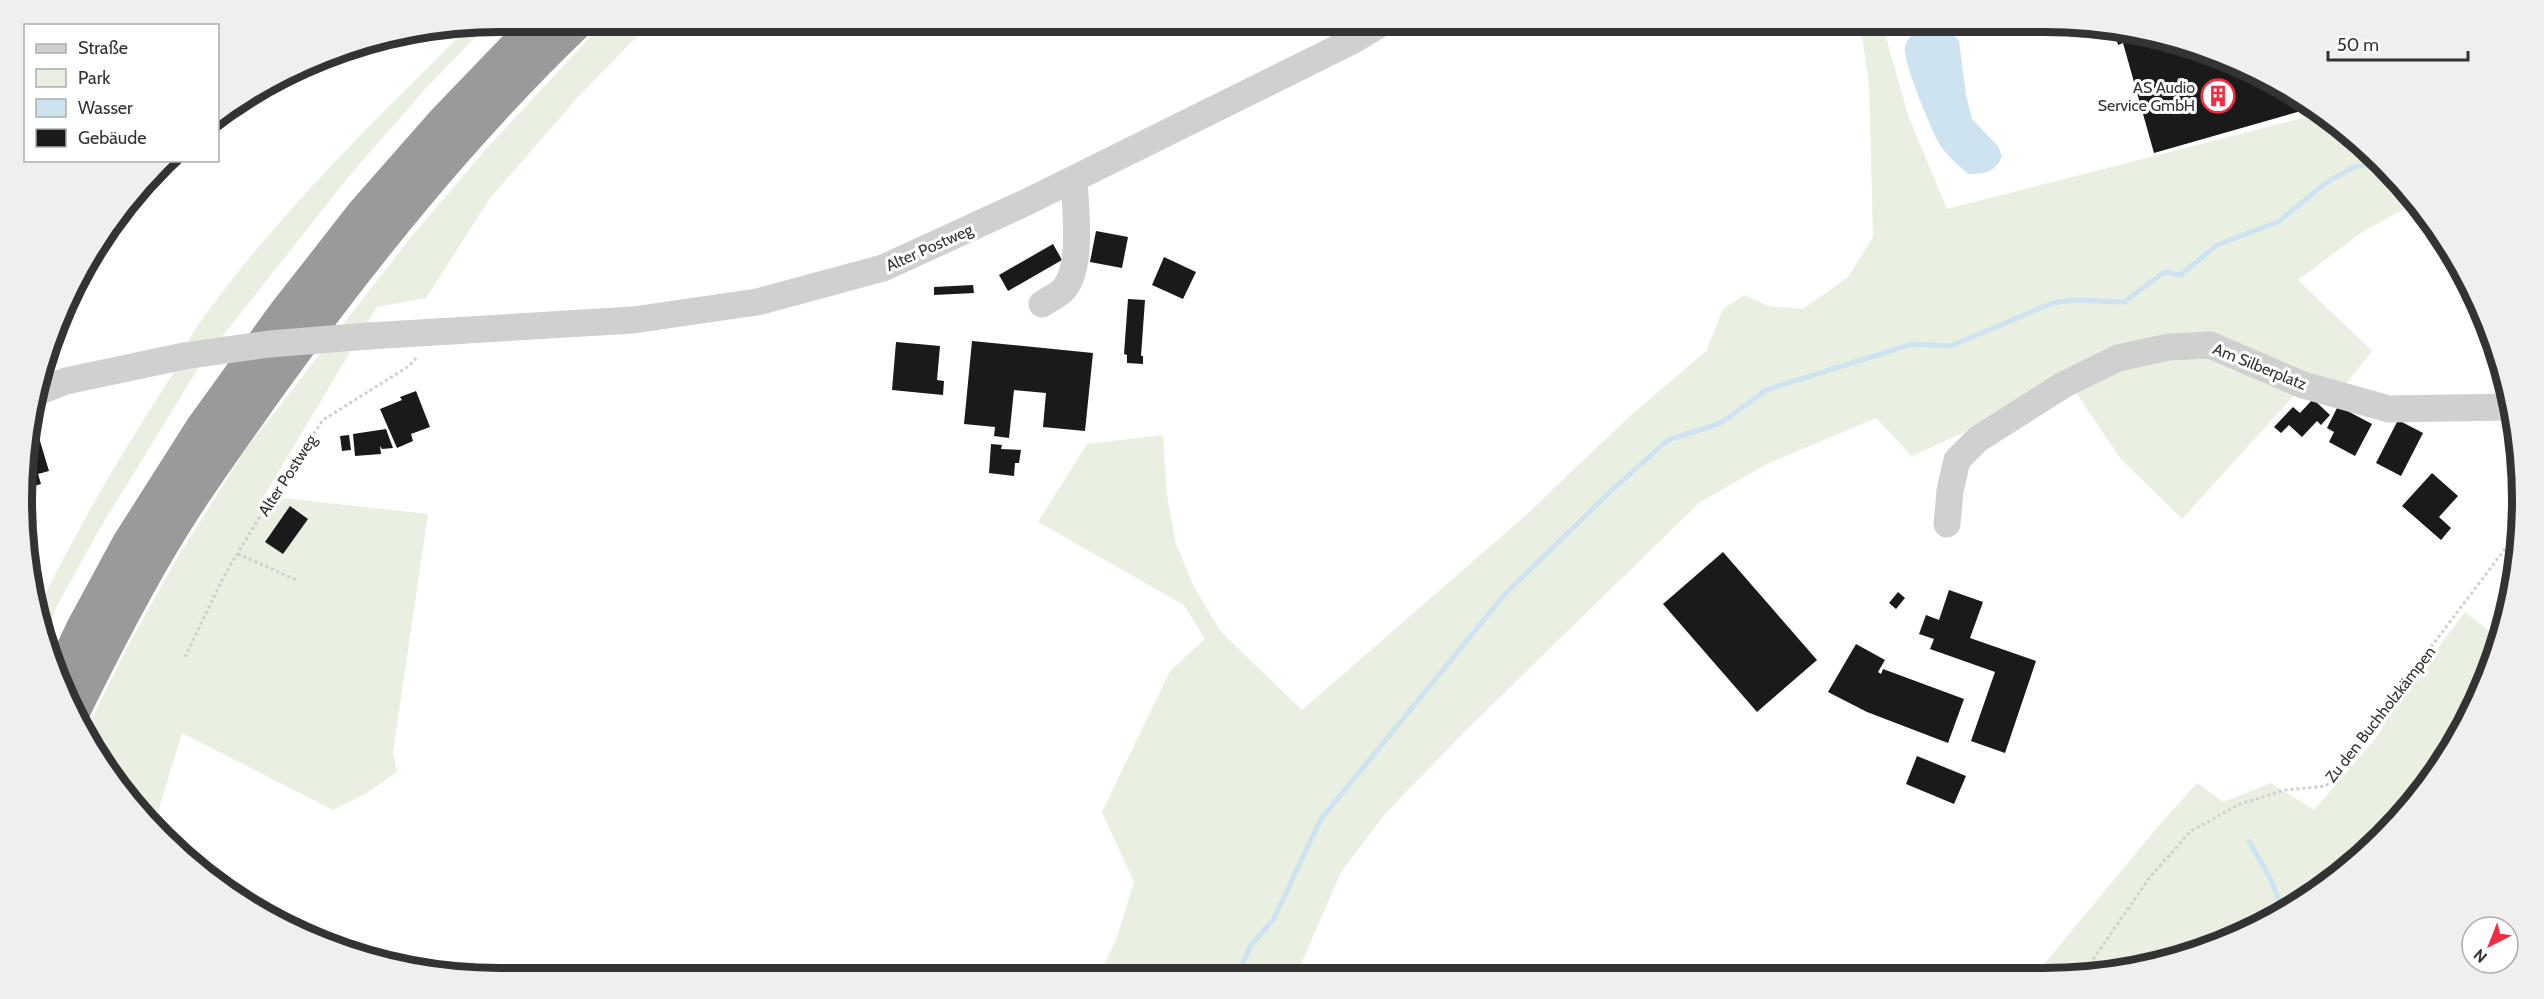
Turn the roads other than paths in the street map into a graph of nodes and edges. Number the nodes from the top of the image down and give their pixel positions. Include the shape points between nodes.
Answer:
1 (530, 32) edge
2 (568, 32) edge
3 (1366, 32) edge
4 (1074, 179) junction
5 (1042, 304) dead end
6 (44, 389) edge
7 (2504, 407) edge
8 (1947, 524) dead end
9 (63, 669) edge
10 (78, 703) edge

1 - 9 highway via 363,213 284,314 201,429 128,544
2 - 10 highway via 463,140 324,310 159,550
3 - 4 street, Alter Postweg
4 - 5 street via 1077,240 1073,274 1063,290
4 - 6 street, Alter Postweg, bridge via 883,268 757,302 633,320 269,344 184,356 66,381
7 - 8 street, Am Silberplatz via 2389,409 2303,385 2210,345 2169,347 2118,358 2063,385 1978,439 1958,460

